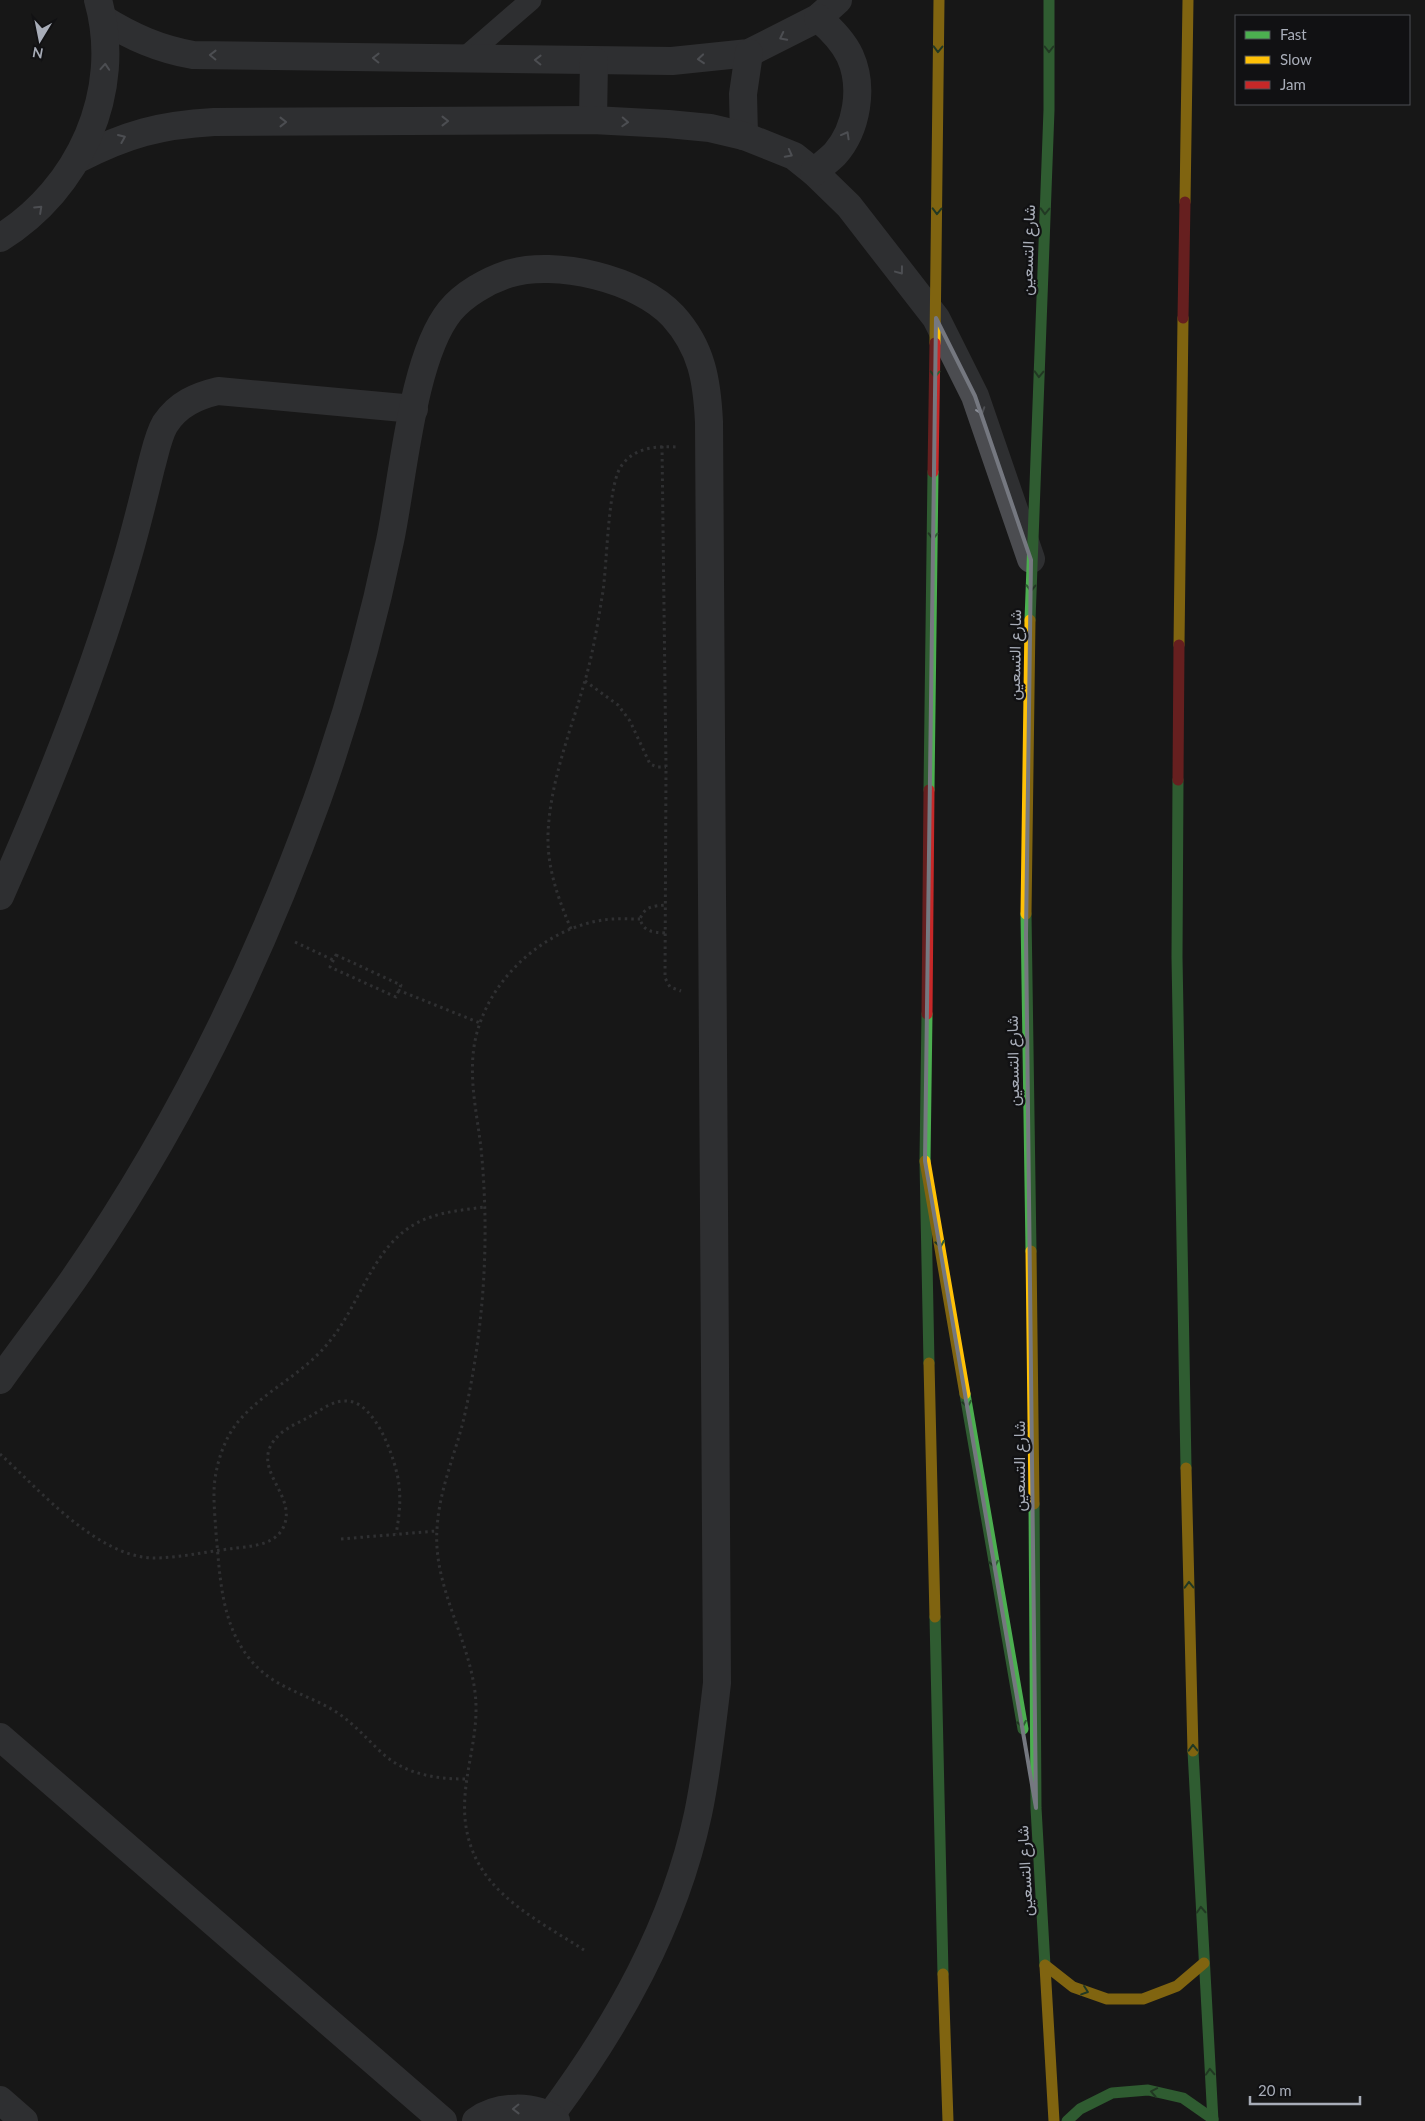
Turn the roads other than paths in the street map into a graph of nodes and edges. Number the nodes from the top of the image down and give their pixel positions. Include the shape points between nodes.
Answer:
1 (531, 0) edge
2 (939, 0) edge
3 (1049, 0) edge
4 (1188, 0) edge
5 (101, 9) edge
6 (828, 9) edge
7 (749, 53) junction
8 (463, 59) junction
9 (594, 61) junction
10 (593, 120) junction
11 (744, 136) junction
12 (78, 159) junction
13 (814, 172) junction
14 (0, 238) edge
15 (936, 318) junction
16 (414, 409) junction
17 (1031, 560) junction
18 (0, 896) edge
19 (925, 1161) junction
20 (0, 1380) edge
21 (0, 1737) edge
22 (1036, 1808) junction
23 (1204, 1963) junction
24 (1045, 1964) junction
25 (0, 2100) edge
26 (553, 2118) edge
27 (1213, 2120) edge
28 (24, 2121) edge
29 (443, 2121) edge
30 (476, 2121) edge
31 (948, 2121) edge
32 (1054, 2121) edge
33 (1067, 2121) edge

1 - 8 lane
2 -> 15 main road
3 -> 17 main road, شارع التسعين via 1049,110
23 -> 4 main road via 1194,1784 1177,957
8 -> 5 street via 193,55 146,43
12 -> 5 street via 97,115 106,67
6 -> 7 street
13 -> 6 street via 840,146 849,132 856,108 857,82 850,57 836,35
7 -> 9 street via 672,61
7 - 11 street via 742,94
9 -> 8 street
9 - 10 street
10 -> 11 street via 710,128
12 -> 10 street via 130,135 185,124
11 -> 13 street via 794,156
14 -> 12 street via 20,226 53,196
13 -> 15 street via 855,213
15 -> 17 street via 975,396
15 -> 19 main road
16 - 18 street via 218,391 197,396 178,408 165,425 157,445 125,566 87,686 42,802
16 - 20 street via 390,541 358,672 316,800 266,928 211,1047 146,1165 74,1279
16 - 26 street via 432,340 451,310 478,287 510,273 544,270 606,277 642,291 672,315 695,347 707,384 710,448 717,1683 710,1750 697,1816 679,1881 625,2004
17 -> 22 main road, شارع التسعين via 1026,935
19 -> 22 main road
19 - 31 main road via 943,2018
21 - 29 street
22 - 24 main road, شارع التسعين
24 -> 23 main road via 1073,1988 1116,1999 1143,1998 1177,1986
27 -> 23 main road
24 - 32 main road, شارع التسعين
25 - 28 street
26 -> 30 street via 518,2107 485,2114
27 -> 33 main road via 1183,2098 1148,2090 1112,2093 1080,2109

